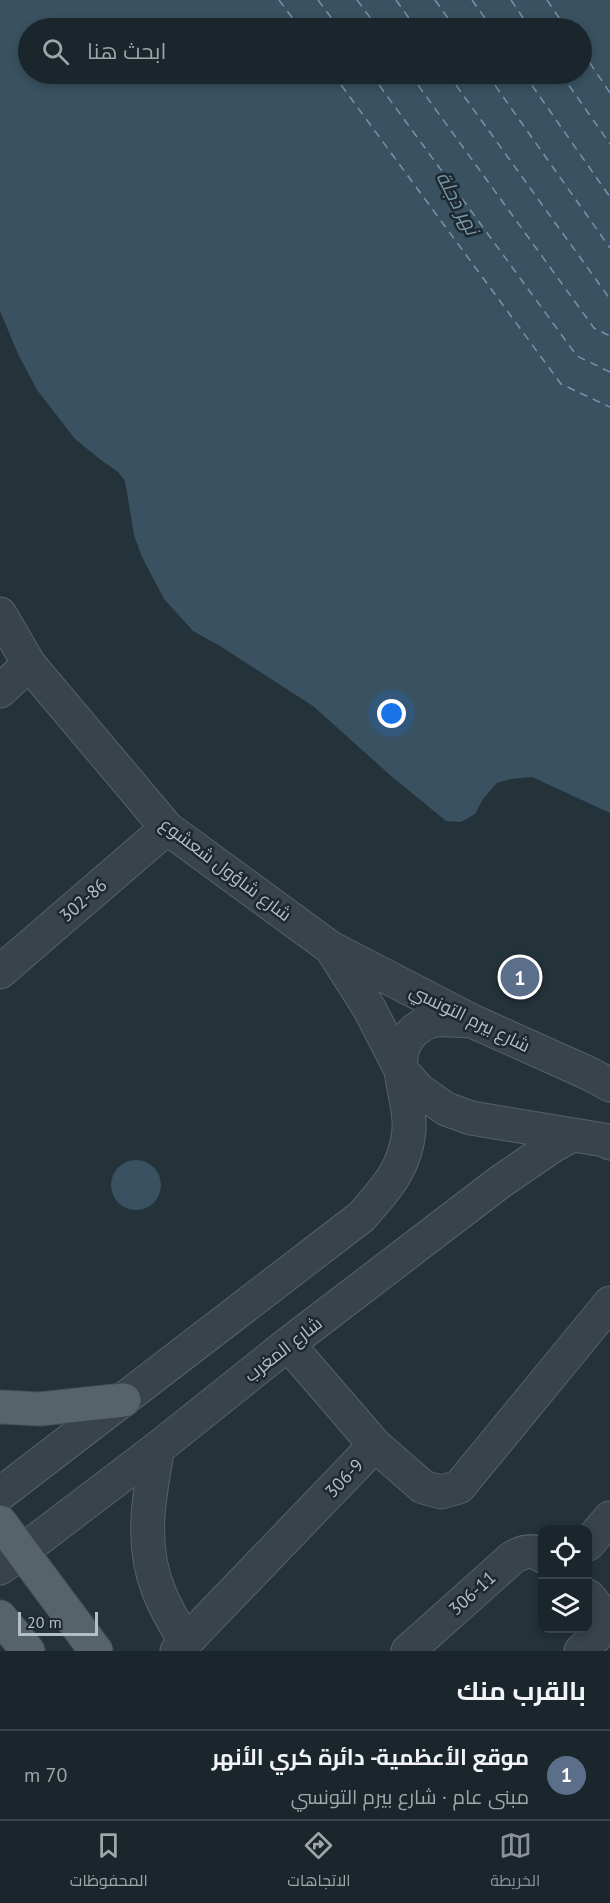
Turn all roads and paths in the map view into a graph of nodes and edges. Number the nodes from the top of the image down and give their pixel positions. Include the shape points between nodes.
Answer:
1 (0, 614) edge
2 (29, 664) junction
3 (0, 691) edge
4 (167, 828) junction
5 (331, 948) junction
6 (0, 972) edge
7 (472, 1021) junction
8 (401, 1070) junction
9 (610, 1086) edge
10 (571, 1136) junction
11 (610, 1143) edge
12 (610, 1303) edge
13 (288, 1344) junction
14 (124, 1400) junction
15 (0, 1407) edge
16 (375, 1445) junction
17 (158, 1448) junction
18 (0, 1494) edge
19 (610, 1518) edge
20 (0, 1522) edge
21 (592, 1539) edge
22 (538, 1553) edge
23 (11, 1559) edge
24 (592, 1599) edge
25 (0, 1617) edge
26 (181, 1647) edge
27 (27, 1651) edge
28 (96, 1651) edge
29 (408, 1651) edge
30 (581, 1651) edge

1 - 2 street, شارع شاؤول شعشوع
2 - 3 street
2 - 4 street, شارع شاؤول شعشوع
4 - 5 street, شارع شاؤول شعشوع
4 - 6 street, 302-86
5 - 7 street, شارع بيرم التونسي
5 - 8 street, شارع شاؤول شعشوع via 369,1008
7 - 8 street via 431,1021 419,1027 402,1045
7 - 9 street, شارع بيرم التونسي
8 - 10 street via 419,1090 446,1109 496,1124
8 - 14 street via 409,1132 404,1156 391,1183 362,1217
10 - 11 street
10 - 13 street, شارع المغرب via 500,1182
12 - 16 street, 306-9 via 459,1487 441,1492 423,1487
13 - 16 street
13 - 17 street, شارع المغرب
14 - 15 main road via 40,1409
14 - 18 street
16 - 26 street, 306-9
17 - 23 street, شارع المغرب
17 - 26 street via 148,1500 148,1543 158,1590
19 - 21 street
20 - 23 main road
22 - 29 street, 306-11 via 525,1551 512,1558
23 - 28 main road
24 - 30 street via 601,1607 604,1620 600,1633
25 - 27 main road

